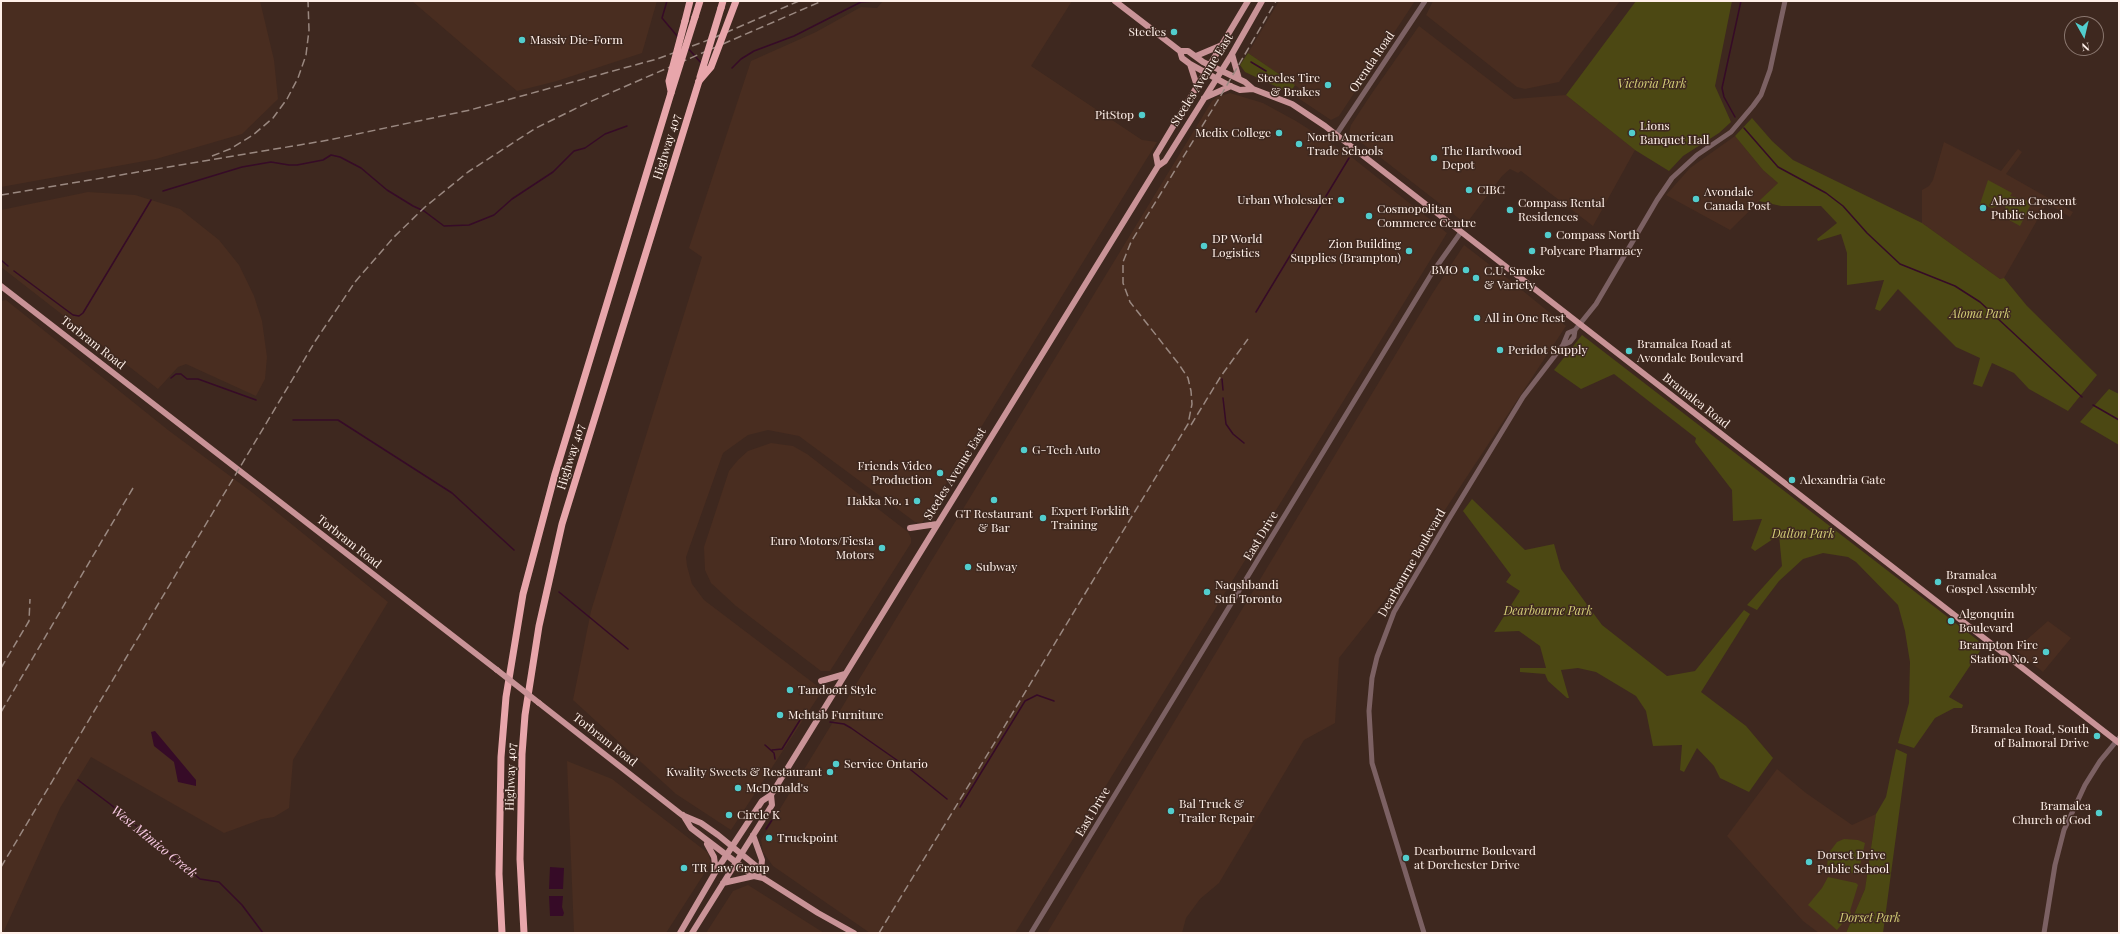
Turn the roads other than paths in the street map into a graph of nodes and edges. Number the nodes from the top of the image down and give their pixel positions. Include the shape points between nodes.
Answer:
1 (690, 1) edge
2 (700, 1) edge
3 (736, 1) edge
4 (1115, 1) edge
5 (1248, 1) edge
6 (1262, 1) edge
7 (1425, 1) edge
8 (1785, 1) edge
9 (722, 4) edge
10 (1222, 45) junction
11 (1180, 51) junction
12 (1232, 54) junction
13 (1196, 56) junction
14 (1190, 64) junction
15 (1210, 65) junction
16 (1221, 71) junction
17 (1206, 73) junction
18 (1216, 78) junction
19 (1239, 79) junction
20 (699, 81) junction
21 (1197, 86) junction
22 (1231, 86) junction
23 (1253, 89) junction
24 (671, 93) junction
25 (1204, 98) junction
26 (1336, 135) junction
27 (1158, 166) junction
28 (1460, 232) junction
29 (1, 286) edge
30 (1580, 324) junction
31 (937, 524) junction
32 (910, 528) dead end
33 (845, 674) junction
34 (821, 681) dead end
35 (2118, 740) edge
36 (771, 795) junction
37 (683, 815) junction
38 (754, 835) junction
39 (702, 838) junction
40 (732, 847) junction
41 (741, 854) junction
42 (726, 855) junction
43 (736, 862) junction
44 (716, 870) junction
45 (761, 870) junction
46 (754, 876) junction
47 (763, 878) junction
48 (723, 883) junction
49 (502, 933) edge
50 (524, 933) edge
51 (680, 933) edge
52 (692, 933) edge
53 (854, 933) edge
54 (1031, 933) edge
55 (1424, 933) edge
56 (2044, 933) edge

1 - 24 highway, bridge via 669,81
2 - 24 highway, Highway 407, bridge
3 - 20 highway, bridge via 711,66
4 - 11 main road, Bramalea Road
5 - 10 main road, Steeles Avenue East
6 - 12 main road, Steeles Avenue East
7 - 26 street, Orenda Road
8 - 30 street, Dearbourne Boulevard via 1772,63 1761,95 1731,132 1697,155 1672,178 1596,304
9 - 20 highway, Highway 407, bridge
10 - 13 main road
10 - 15 main road, Steeles Avenue East
11 - 13 main road, Bramalea Road via 1188,51
11 - 14 main road, Bramalea Road via 1182,58
12 - 16 main road, Steeles Avenue East
12 - 19 main road
13 - 15 main road, Bramalea Road
14 - 17 main road, Bramalea Road
14 - 21 main road
15 - 16 main road, Bramalea Road
15 - 17 main road, Steeles Avenue East
16 - 18 main road, Steeles Avenue East
16 - 19 main road, Bramalea Road
17 - 18 main road, Bramalea Road
17 - 21 main road, Steeles Avenue East
18 - 22 main road, Bramalea Road
18 - 25 main road, Steeles Avenue East
19 - 23 main road, Bramalea Road
20 - 50 highway, Highway 407 via 562,524 539,626 525,715 522,754 520,859
21 - 27 main road, Steeles Avenue East via 1156,155
22 - 23 main road, Bramalea Road via 1240,90
22 - 25 main road
23 - 26 main road, Bramalea Road via 1292,104
24 - 49 highway, Highway 407 via 555,474 522,600 506,697 501,756 499,874
25 - 27 main road, Steeles Avenue East via 1165,161
26 - 28 main road, Bramalea Road
27 - 31 main road, Steeles Avenue East
28 - 30 main road, Bramalea Road
28 - 54 street, East Drive
29 - 37 main road, Torbram Road, bridge
30 - 35 main road, Bramalea Road
30 - 55 street, Dearbourne Boulevard via 1575,330 1574,337 1563,345 1523,397 1400,600 1384,635 1375,664 1369,711 1372,763
31 - 32 main road
31 - 33 main road, Steeles Avenue East
33 - 34 main road
33 - 36 main road, Steeles Avenue East
35 - 56 street via 2085,784 2064,830 2055,865
36 - 38 main road, Steeles Avenue East via 772,805
36 - 40 main road, Steeles Avenue East via 762,801
37 - 39 main road, Torbram Road via 691,828
37 - 40 main road, Torbram Road via 701,823
38 - 41 main road, Steeles Avenue East
38 - 45 main road via 762,860
39 - 42 main road, Torbram Road
39 - 44 main road via 711,849
40 - 41 main road, Torbram Road
40 - 42 main road, Steeles Avenue East
41 - 43 main road, Steeles Avenue East
41 - 45 main road, Torbram Road
42 - 43 main road, Torbram Road
42 - 44 main road, Steeles Avenue East
43 - 46 main road, Torbram Road
43 - 48 main road, Steeles Avenue East
44 - 51 main road, Steeles Avenue East
45 - 47 main road
46 - 47 main road, Torbram Road
46 - 48 main road
47 - 53 main road, Torbram Road
48 - 52 main road, Steeles Avenue East

